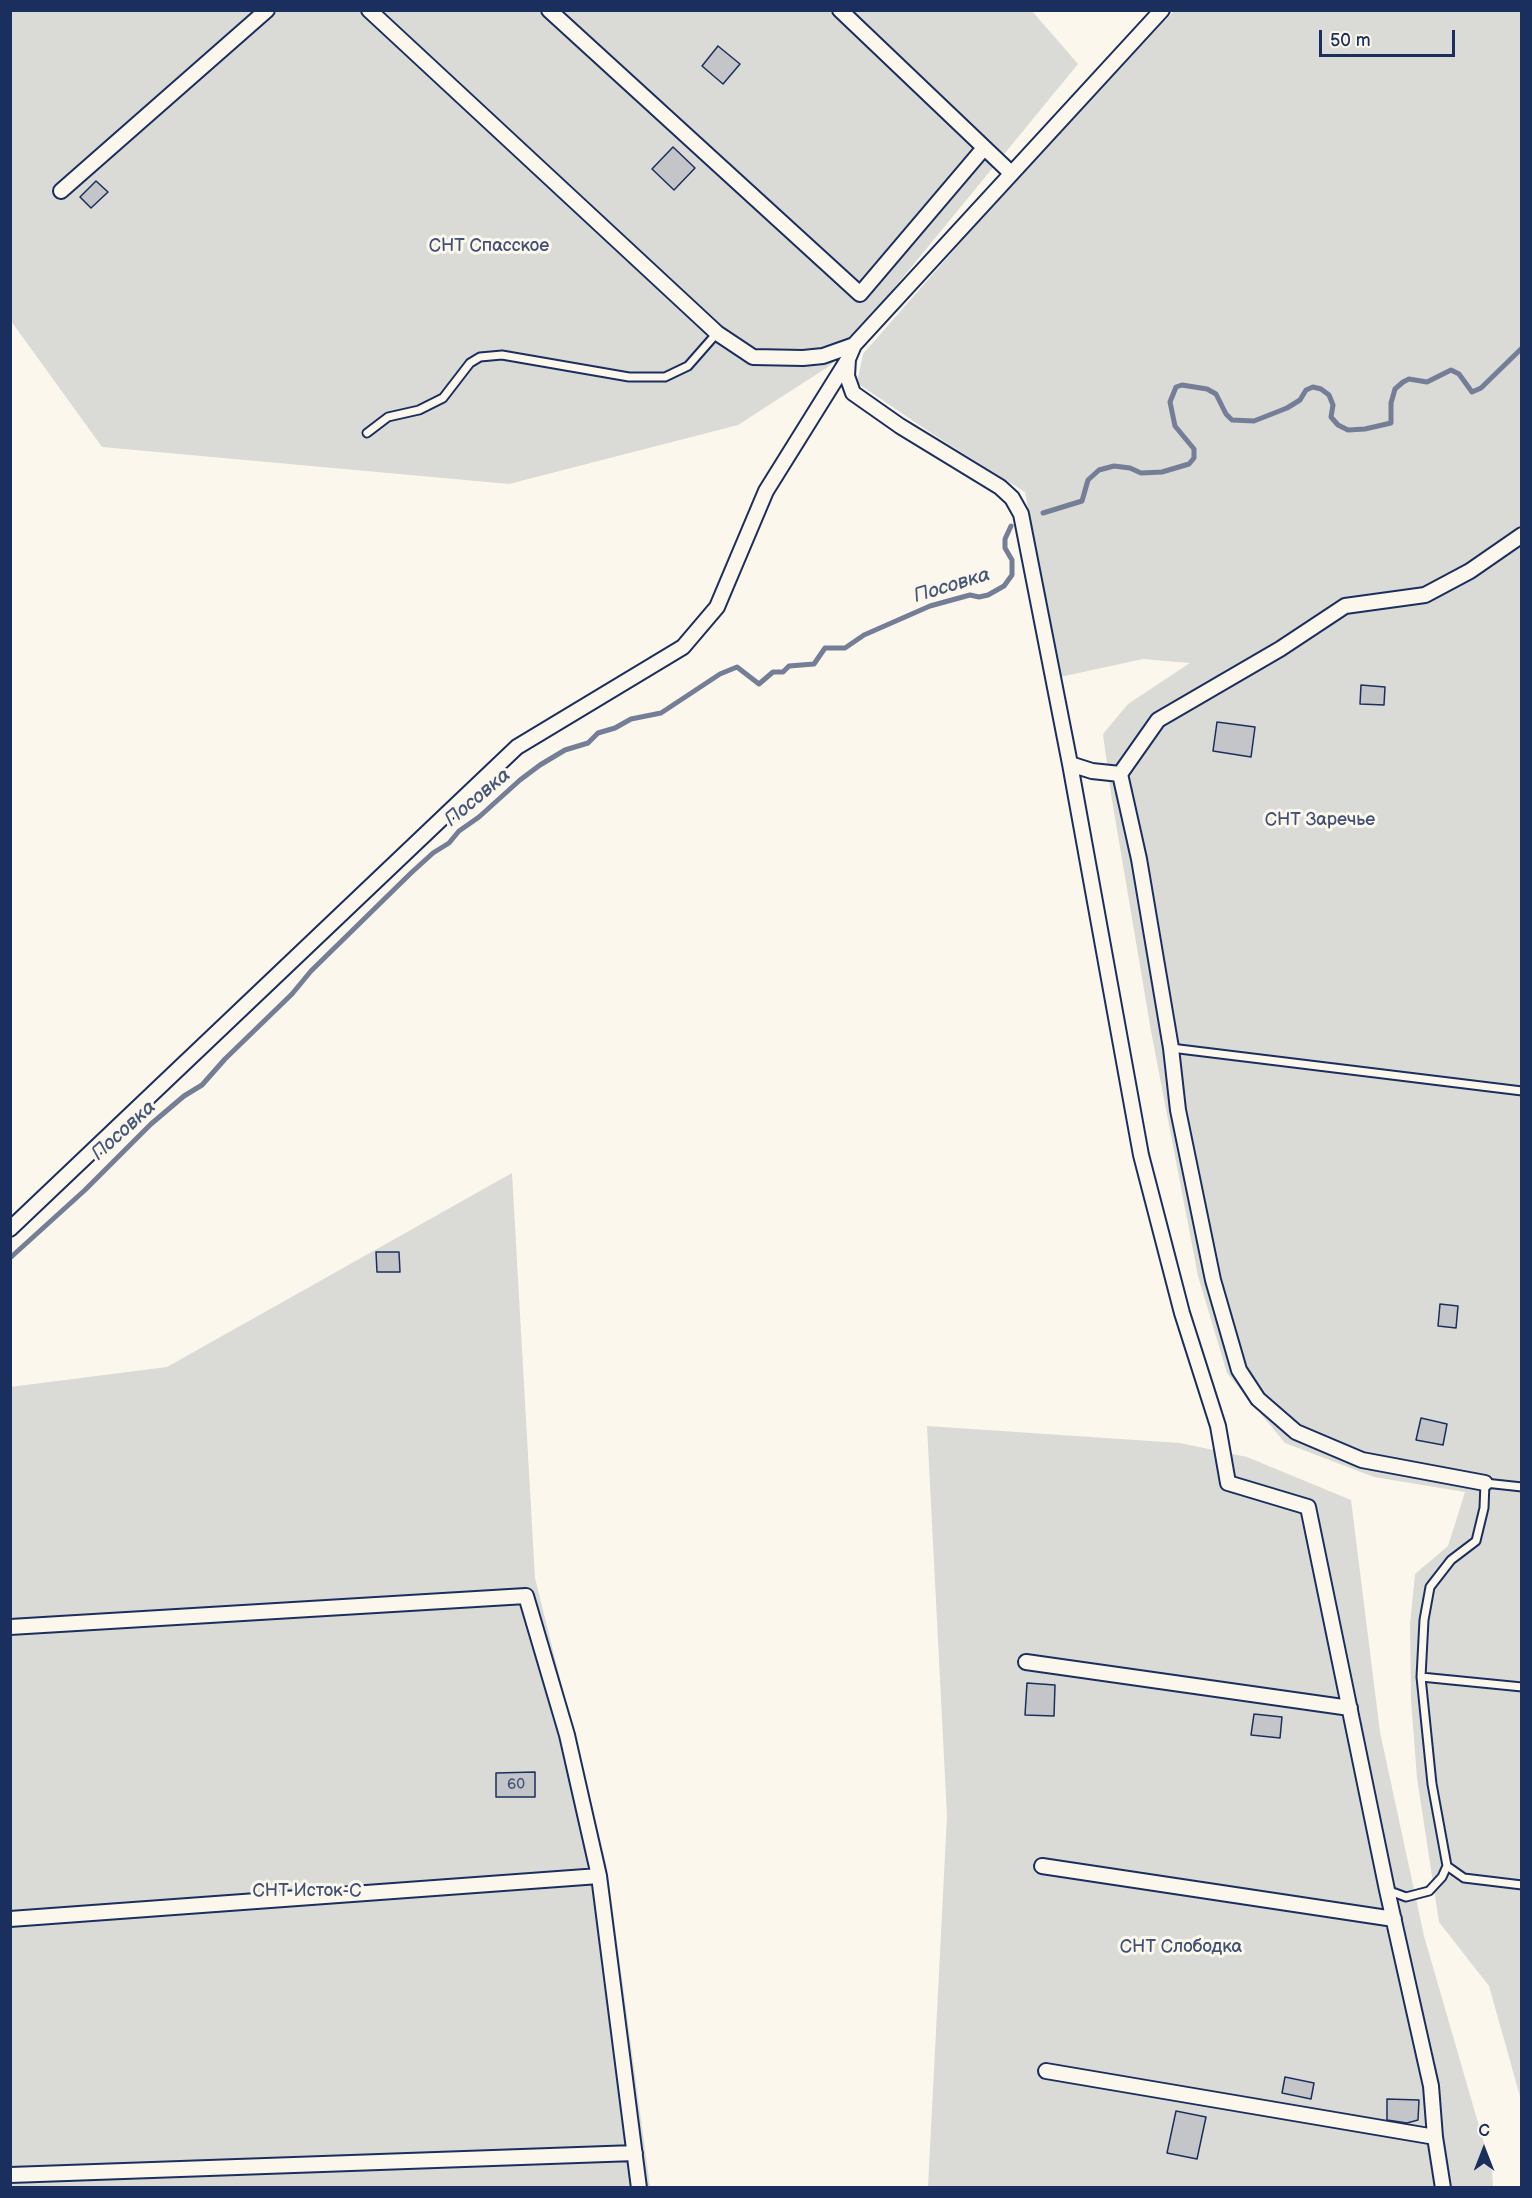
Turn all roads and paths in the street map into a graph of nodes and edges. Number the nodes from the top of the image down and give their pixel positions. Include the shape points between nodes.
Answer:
1 (267, 10) edge
2 (369, 10) edge
3 (549, 10) edge
4 (840, 10) edge
5 (1162, 10) edge
6 (984, 148) junction
7 (1011, 173) junction
8 (61, 191) dead end
9 (717, 333) junction
10 (854, 345) junction
11 (848, 359) junction
12 (367, 433) dead end
13 (1521, 535) edge
14 (1070, 765) junction
15 (1120, 774) junction
16 (1171, 1048) junction
17 (1521, 1090) edge
18 (10, 1229) edge
19 (1485, 1483) junction
20 (1521, 1487) edge
21 (10, 1627) edge
22 (1026, 1662) dead end
23 (1421, 1677) junction
24 (1521, 1687) edge
25 (1350, 1708) junction
26 (1042, 1866) dead end
27 (1447, 1866) junction
28 (599, 1876) junction
29 (1521, 1885) edge
30 (1387, 1890) junction
31 (10, 1919) edge
32 (1394, 1919) junction
33 (1046, 2071) dead end
34 (1436, 2137) junction
35 (635, 2154) junction
36 (10, 2175) edge
37 (639, 2187) edge
38 (1443, 2187) edge

1 - 8 street
2 - 9 street
3 - 6 street via 860,294
4 - 6 street
5 - 7 street
6 - 7 street
7 - 10 street
9 - 10 street via 753,357 823,356
9 - 12 lane via 688,366 665,377 628,377 502,355 480,357 470,363 443,398 419,410 388,417
10 - 11 street
11 - 14 street via 847,376 853,393 1000,487 1021,514
11 - 18 street via 766,491 717,607 683,647 517,747
13 - 15 street via 1470,571 1425,595 1345,606 1158,720
14 - 15 street
14 - 25 street via 1141,1155 1182,1313 1218,1426 1228,1483 1308,1507
15 - 16 street via 1139,859
16 - 17 lane
16 - 19 street via 1178,1110 1213,1280 1239,1370 1258,1399 1296,1432 1362,1460
19 - 20 lane
19 - 23 lane via 1476,1541 1451,1560 1430,1587
21 - 28 street via 526,1596 567,1735
22 - 25 street
23 - 24 lane
23 - 27 lane via 1432,1784
25 - 30 street
26 - 32 street
27 - 29 lane via 1464,1878
27 - 30 lane via 1428,1891 1406,1897
28 - 31 street
28 - 35 street
30 - 32 street
32 - 34 street via 1431,2086
33 - 34 street
34 - 38 street
35 - 36 street
35 - 37 street

